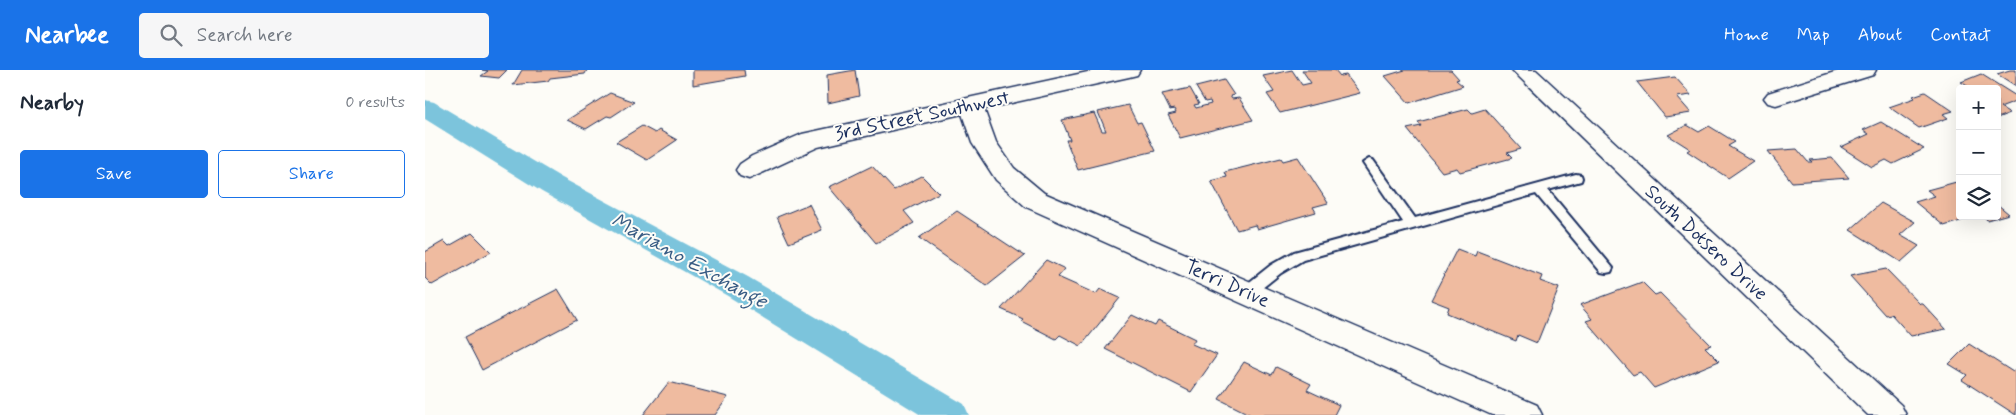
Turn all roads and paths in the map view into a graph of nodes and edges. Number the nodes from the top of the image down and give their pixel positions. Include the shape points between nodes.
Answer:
1 (1129, 70) edge
2 (1523, 70) edge
3 (1865, 70) edge
4 (1776, 98) dead end
5 (971, 106) junction
6 (1369, 163) dead end
7 (749, 170) dead end
8 (1576, 178) dead end
9 (1539, 188) junction
10 (1412, 224) junction
11 (1606, 268) dead end
12 (1247, 292) junction
13 (1526, 415) edge
14 (1890, 415) edge

1 - 5 street, 3rd Street Southwest
2 - 14 street, South Dotsero Drive
3 - 4 street
5 - 7 street, 3rd Street Southwest via 811,140
5 - 12 street, Terri Drive via 984,143 1005,174 1035,200
6 - 10 lane
8 - 9 lane
9 - 10 lane
9 - 11 lane
10 - 12 lane via 1299,256
12 - 13 street, Terri Drive

